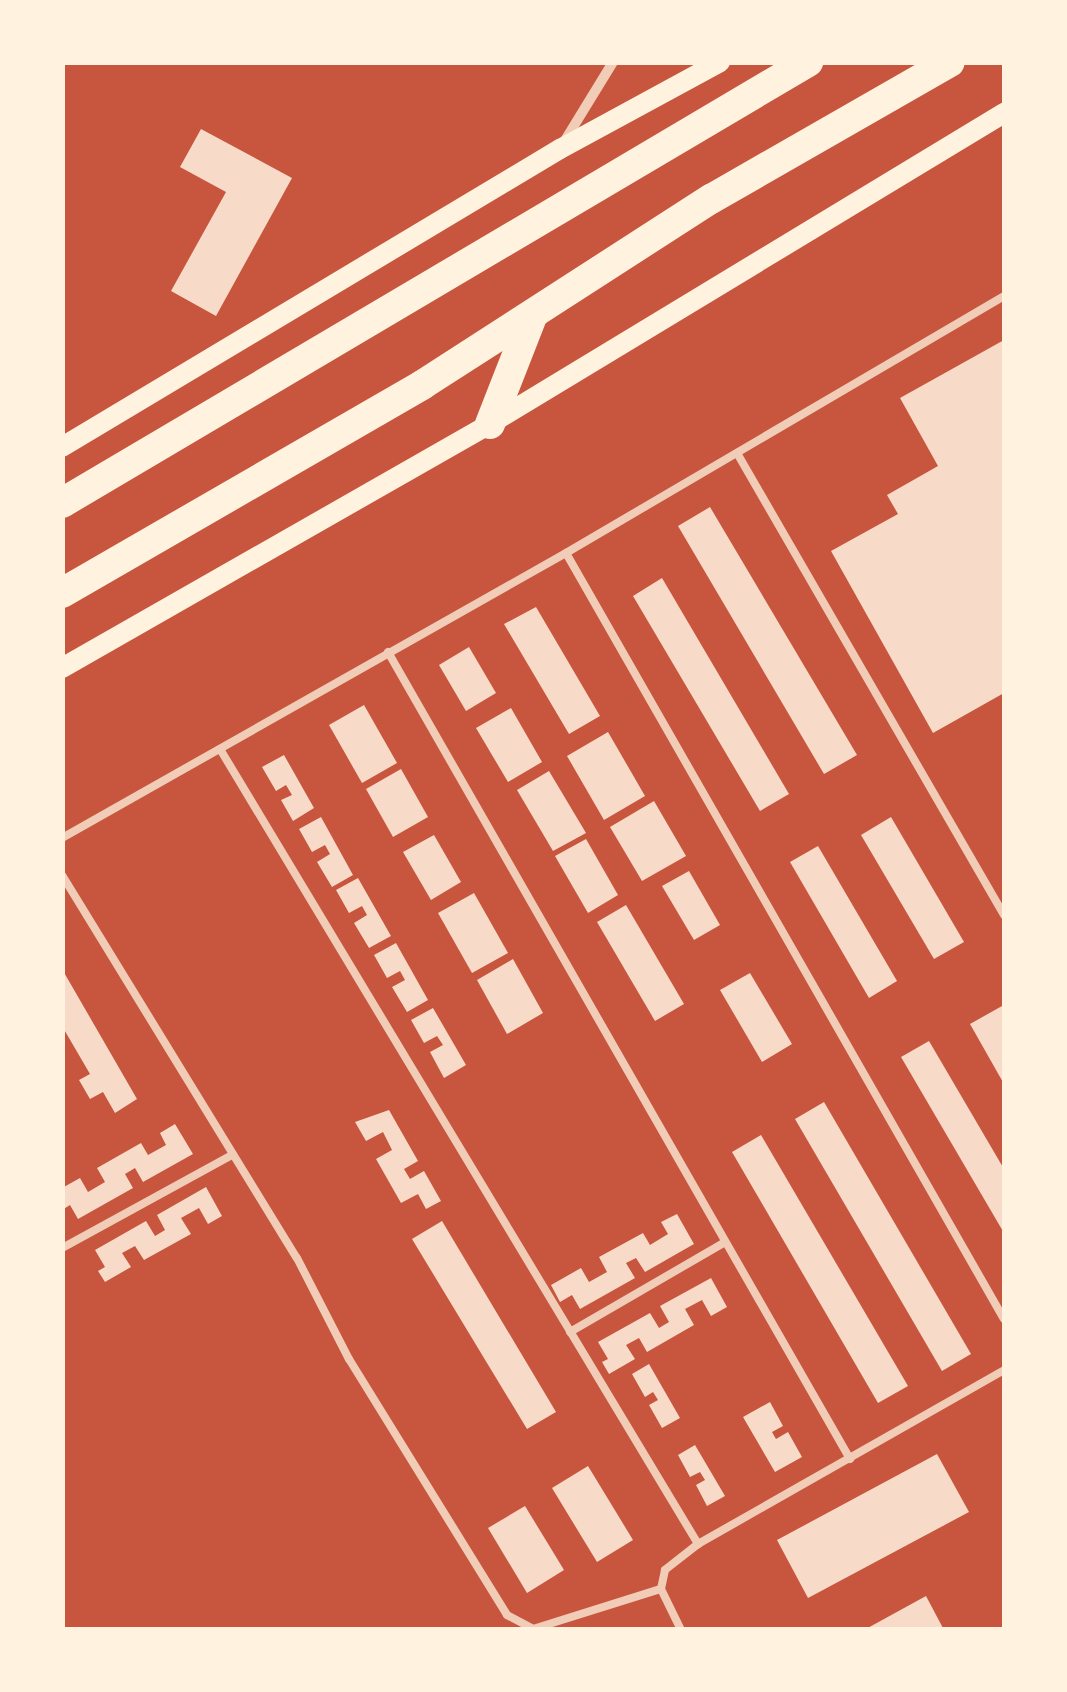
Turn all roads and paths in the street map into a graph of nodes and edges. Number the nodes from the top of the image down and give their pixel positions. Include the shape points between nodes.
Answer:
1 (613, 62) edge
2 (720, 62) edge
3 (808, 62) edge
4 (950, 62) edge
5 (1004, 113) edge
6 (560, 149) junction
7 (1004, 296) edge
8 (533, 314) junction
9 (490, 424) junction
10 (62, 446) edge
11 (737, 453) junction
12 (62, 503) edge
13 (566, 553) junction
14 (62, 593) edge
15 (388, 652) junction
16 (62, 668) edge
17 (220, 749) junction
18 (62, 838) edge
19 (62, 875) edge
20 (1004, 915) edge
21 (232, 1155) junction
22 (726, 1242) junction
23 (64, 1247) edge
24 (1004, 1320) edge
25 (570, 1332) junction
26 (1004, 1370) edge
27 (850, 1459) junction
28 (698, 1544) junction
29 (661, 1589) junction
30 (681, 1630) edge

1 - 6 street
2 - 6 main road
3 - 12 highway
4 - 8 highway via 711,199
5 - 9 main road
6 - 10 main road
7 - 11 lane
8 - 9 highway
8 - 14 highway
9 - 16 main road
11 - 13 lane
11 - 20 lane
13 - 15 lane
13 - 24 lane
15 - 17 lane
15 - 22 lane
17 - 18 lane
17 - 25 lane
19 - 21 lane
21 - 23 lane
21 - 29 lane via 507,1615 532,1629
22 - 25 lane
22 - 27 lane
25 - 28 lane
26 - 27 lane
27 - 28 lane
28 - 29 lane via 665,1570
29 - 30 lane

